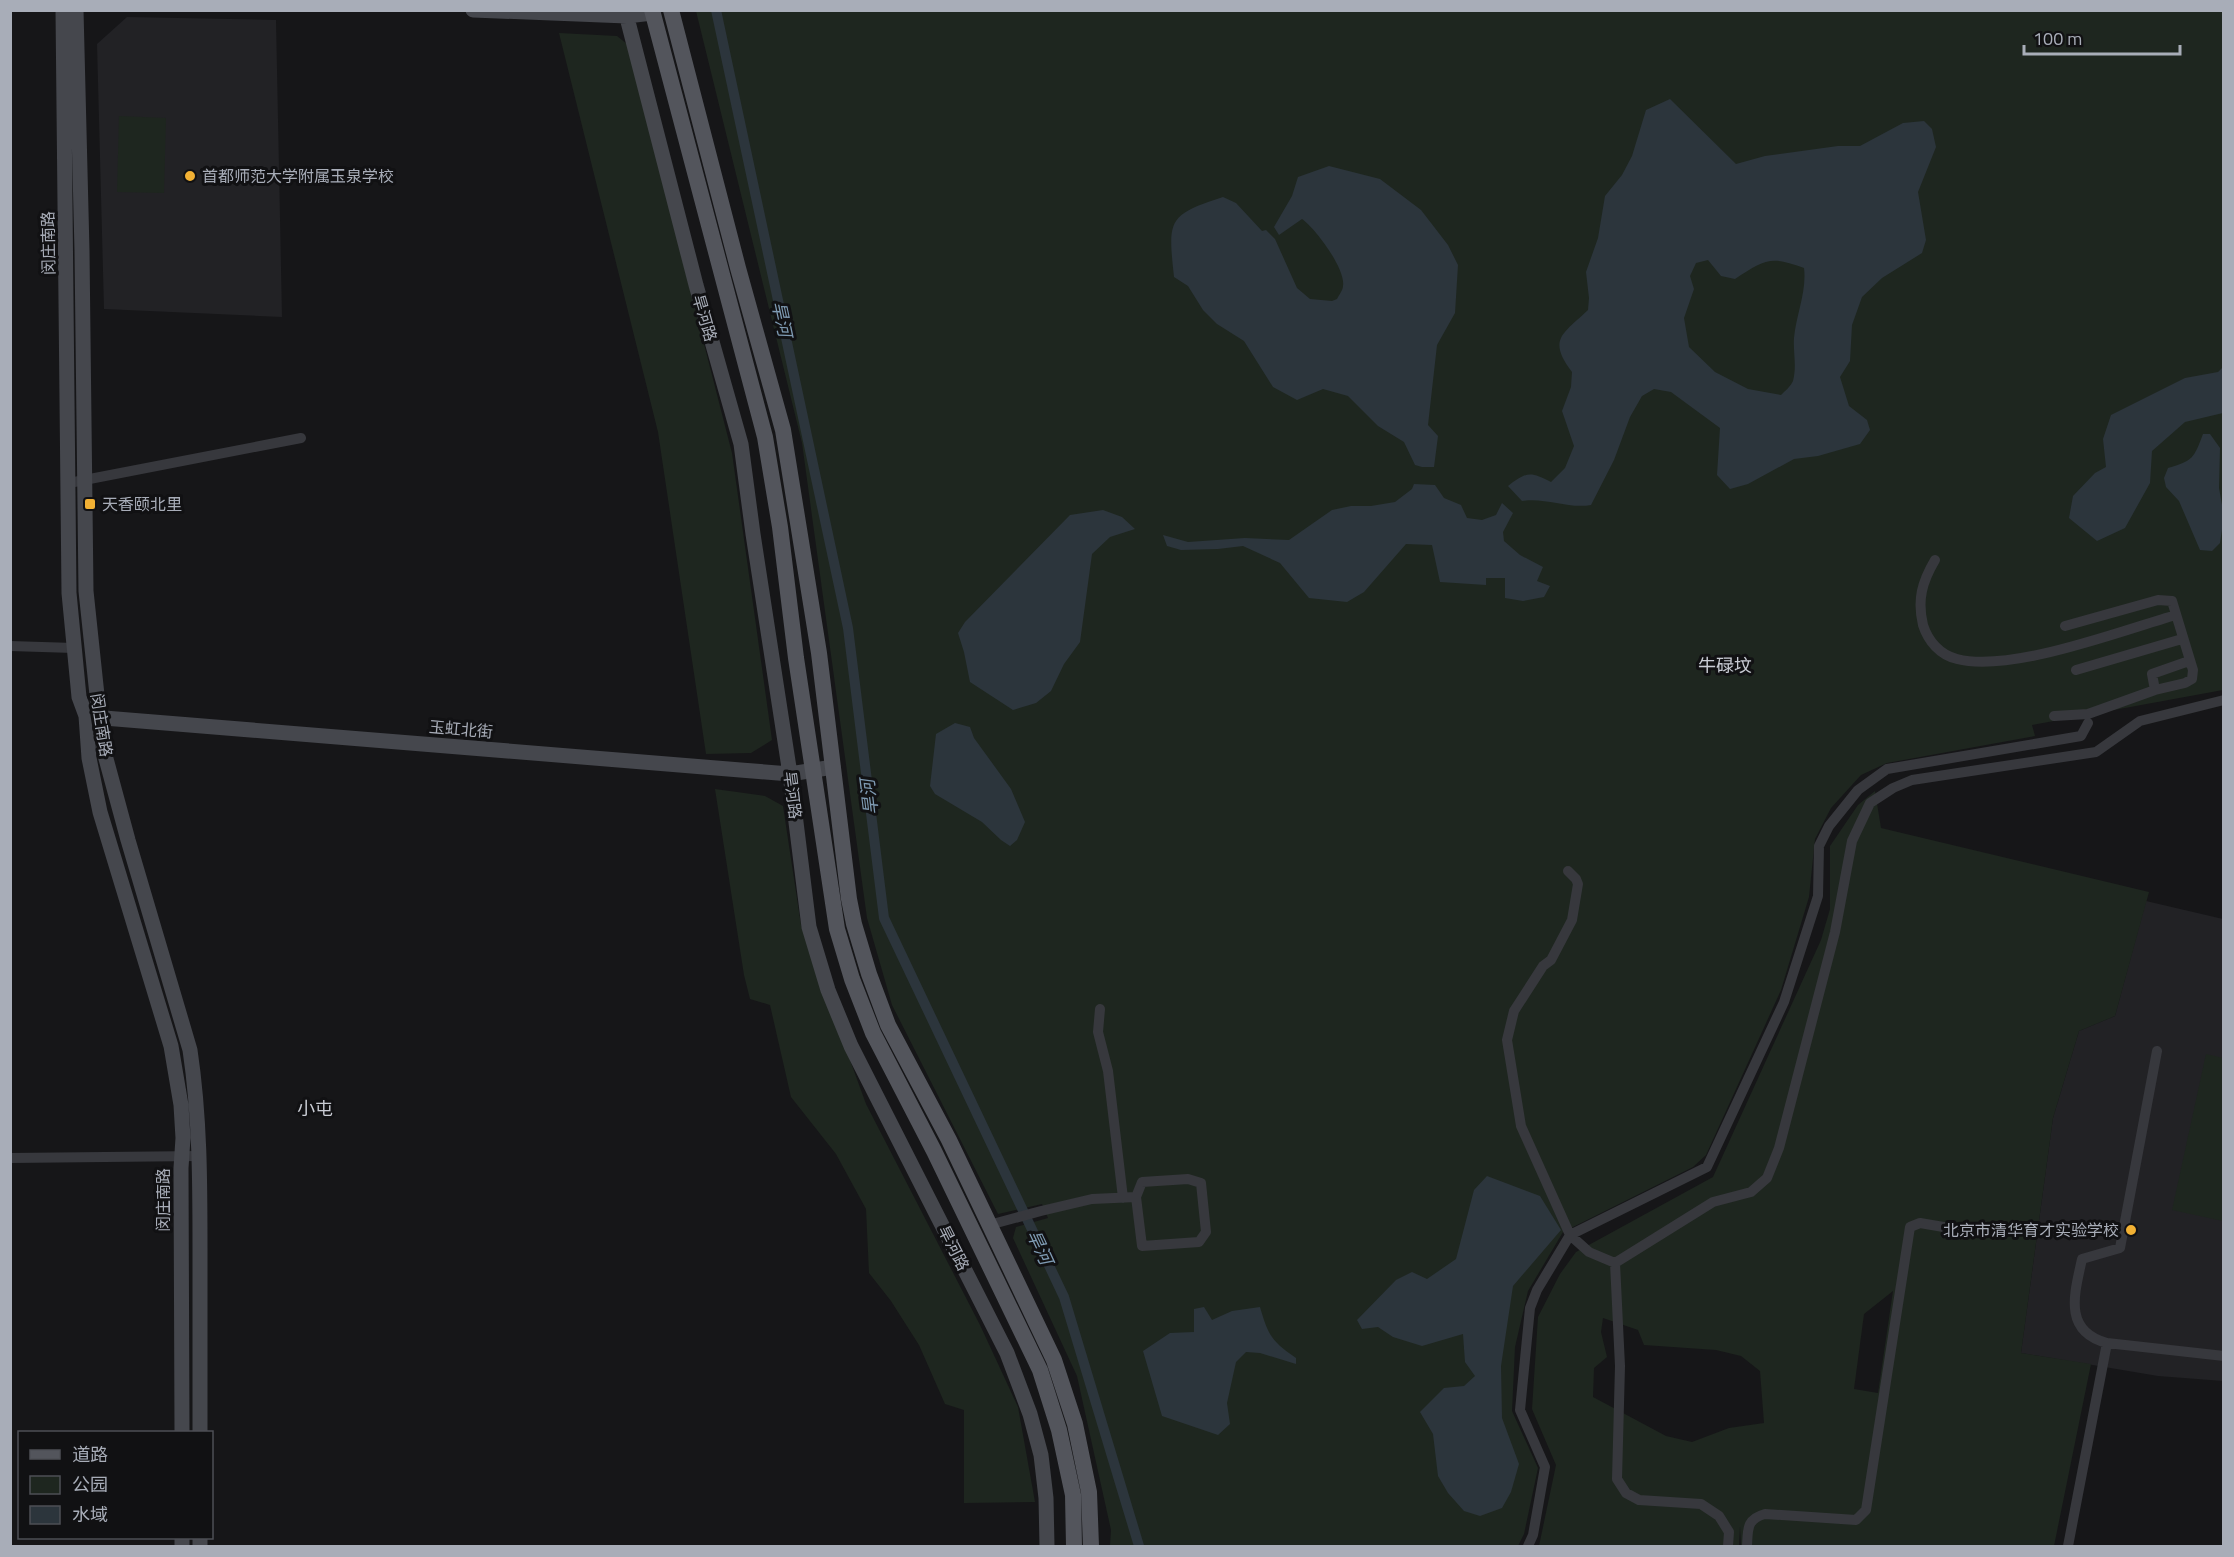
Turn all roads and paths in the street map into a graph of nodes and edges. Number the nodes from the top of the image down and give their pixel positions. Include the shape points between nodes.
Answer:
1 (63, 10) edge
2 (76, 10) edge
3 (473, 10) edge
4 (671, 10) edge
5 (652, 12) edge
6 (626, 13) edge
7 (693, 95) junction
8 (675, 99) junction
9 (300, 438) dead end
10 (77, 481) junction
11 (1935, 560) dead end
12 (2176, 615) junction
13 (2065, 626) dead end
14 (2182, 639) junction
15 (10, 646) edge
16 (74, 648) junction
17 (2189, 661) junction
18 (2076, 670) dead end
19 (2155, 690) junction
20 (2223, 700) edge
21 (2054, 716) dead end
22 (93, 717) junction
23 (2088, 723) dead end
24 (833, 767) junction
25 (813, 770) junction
26 (790, 774) junction
27 (1568, 871) dead end
28 (840, 900) junction
29 (1100, 1009) dead end
30 (2157, 1052) dead end
31 (182, 1156) junction
32 (200, 1156) junction
33 (10, 1158) edge
34 (1136, 1197) junction
35 (1123, 1198) junction
36 (995, 1224) junction
37 (1984, 1226) dead end
38 (1570, 1235) junction
39 (1615, 1263) junction
40 (2107, 1343) junction
41 (2223, 1356) edge
42 (182, 1431) edge
43 (200, 1431) edge
44 (1047, 1546) edge
45 (1074, 1546) edge
46 (1091, 1546) edge
47 (1528, 1546) edge
48 (1728, 1546) edge
49 (1747, 1546) edge
50 (2068, 1546) edge

1 - 10 street, 闵庄南路
2 - 10 street, 闵庄南路 via 82,251
3 - 6 street
4 - 7 main road, 旱河路
5 - 6 street
5 - 8 main road, 旱河路
6 - 26 street, 旱河路 via 741,444
7 - 8 street
7 - 24 main road, 旱河路 via 783,430
8 - 25 main road, 旱河路 via 765,437
9 - 10 street
10 - 16 street, 闵庄南路 via 69,593
10 - 22 street, 闵庄南路
11 - 12 street via 1924,579 1919,610 1926,632 1938,650 1956,659 2012,660
12 - 13 street via 2172,601 2158,600
12 - 14 street
14 - 17 street
14 - 18 street
15 - 16 street
16 - 22 street, 闵庄南路 via 79,697
17 - 19 street via 2152,674
17 - 19 street via 2192,679
19 - 21 street via 2088,714
20 - 39 street via 2140,721 2096,752 1912,780 1870,802 1852,841 1835,932 1779,1148 1767,1178 1751,1192 1713,1202
22 - 26 street, 玉虹北街
22 - 31 street, 闵庄南路 via 89,758 100,812 171,1046 181,1105
22 - 32 street, 闵庄南路 via 190,1050
23 - 38 street via 2081,736 1887,769 1858,790 1829,826 1819,846 1818,896 1784,1002 1707,1167
24 - 25 street, 玉虹北街
24 - 28 main road, 旱河路
25 - 26 street, 玉虹北街
25 - 28 main road, 旱河路
26 - 44 street, 旱河路 via 809,927 828,990 851,1046 1011,1363 1041,1455
27 - 38 street via 1578,884 1572,920 1551,960 1514,1011 1507,1040 1521,1126
28 - 36 main road, 旱河路 via 854,924 888,1025
28 - 45 main road, 旱河路 via 837,929 873,1033 1040,1370 1059,1430 1073,1495
29 - 35 street via 1098,1032 1108,1071
30 - 40 street via 2120,1248 2082,1258 2074,1298 2073,1306 2082,1327 2097,1341
31 - 32 street
31 - 33 street
31 - 42 street, 闵庄南路
32 - 43 street, 闵庄南路
34 - 34 street via 1142,1246 1199,1242 1206,1232 1200,1183 1188,1179 1143,1182
34 - 35 street
35 - 36 street via 1092,1199
36 - 46 main road, 旱河路 via 1054,1360 1076,1424 1089,1492
37 - 49 street via 1967,1231 1920,1223 1910,1227 1866,1510 1856,1520 1756,1516 1748,1526
38 - 39 street via 1588,1252
38 - 47 street via 1530,1308 1520,1410 1545,1467
39 - 48 street via 1620,1366 1617,1479 1626,1492 1639,1500 1701,1504 1719,1516 1729,1532
40 - 41 street
40 - 50 street

